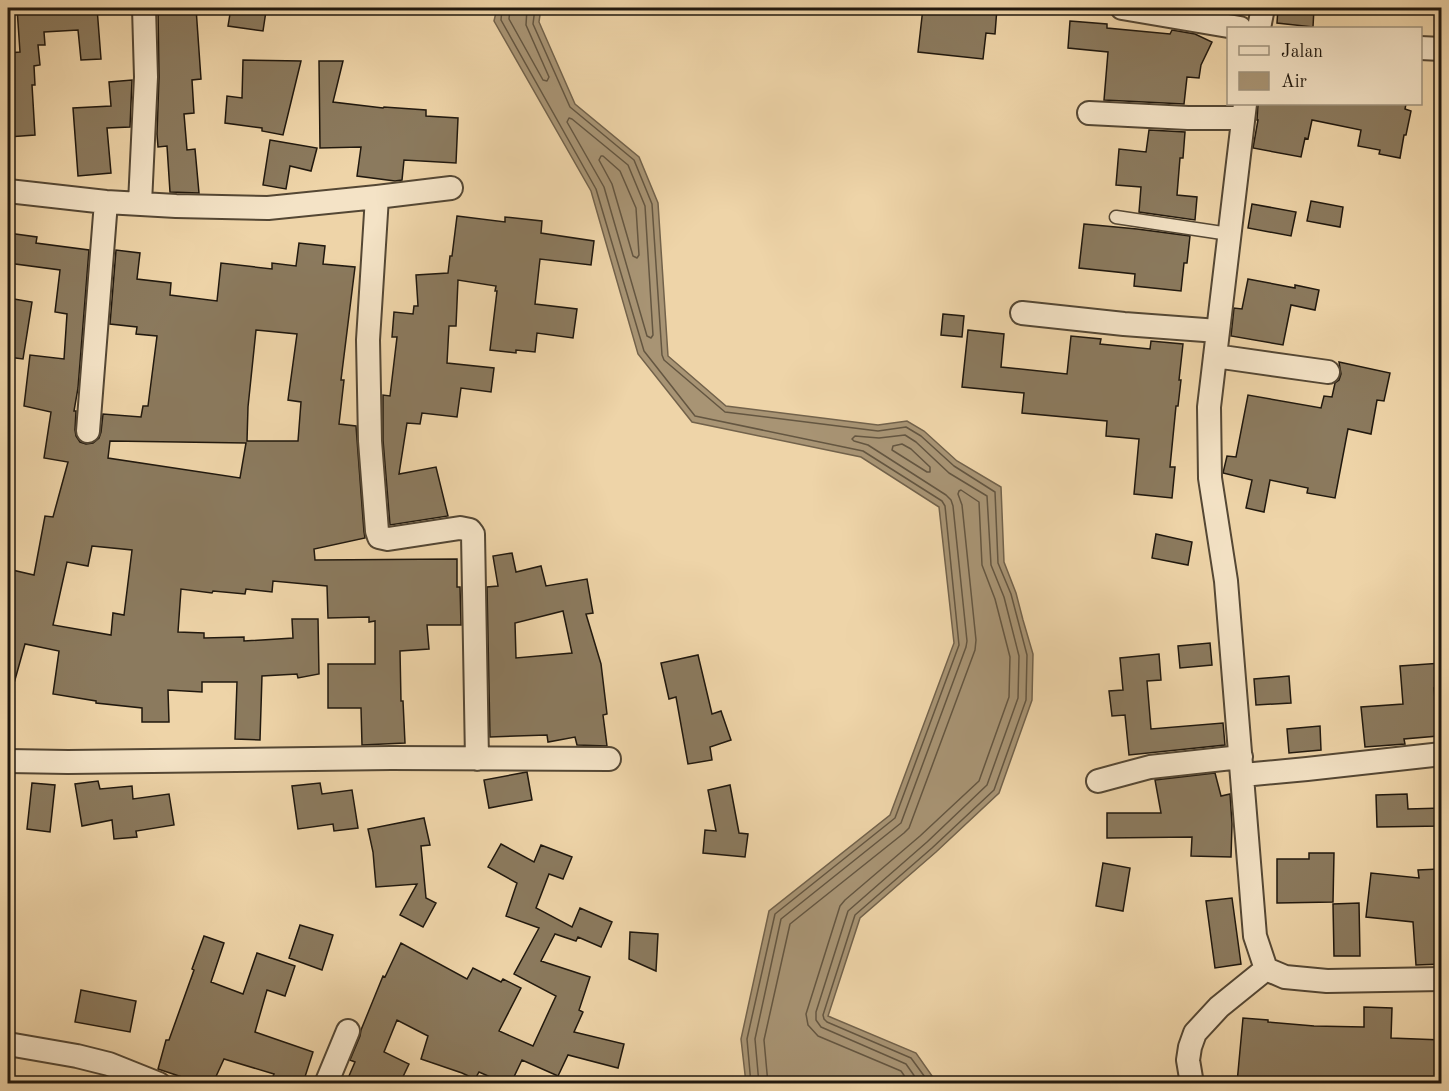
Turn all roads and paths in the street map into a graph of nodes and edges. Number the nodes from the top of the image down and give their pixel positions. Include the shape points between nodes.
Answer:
1 (144, 8) edge
2 (1122, 8) edge
3 (1263, 8) edge
4 (1234, 27) edge
5 (1258, 27) edge
6 (1422, 48) edge
7 (1442, 49) edge
8 (1244, 111) edge
9 (1089, 113) dead end
10 (451, 188) dead end
11 (8, 191) edge
12 (377, 198) junction
13 (106, 202) junction
14 (140, 203) junction
15 (1116, 217) dead end
16 (1229, 234) junction
17 (1022, 312) dead end
18 (1218, 331) junction
19 (1215, 356) junction
20 (1328, 372) dead end
21 (88, 431) dead end
22 (1442, 754) edge
23 (477, 759) junction
24 (609, 759) dead end
25 (8, 761) edge
26 (1242, 766) junction
27 (1098, 781) dead end
28 (1266, 969) junction
29 (1442, 979) edge
30 (348, 1031) dead end
31 (8, 1044) edge
32 (150, 1082) edge
33 (326, 1083) edge
34 (1192, 1083) edge

1 - 14 street via 146,77
2 - 4 street
3 - 5 street
6 - 7 street
8 - 9 street via 1188,118
8 - 16 street
10 - 12 street
11 - 13 street
12 - 14 street via 268,208
12 - 23 street via 368,340 376,531 388,539 460,528 473,534
13 - 14 street
13 - 21 street
15 - 16 lane
16 - 18 street
17 - 18 street
18 - 19 street
19 - 20 street
19 - 26 street via 1209,407 1210,478 1227,592
22 - 26 street via 1307,769
23 - 24 street
23 - 25 street
26 - 27 street via 1150,767
26 - 28 street via 1255,936
28 - 29 street via 1285,977 1327,981
28 - 34 street via 1219,1007 1195,1033 1188,1060
30 - 33 street
31 - 32 street via 98,1061

